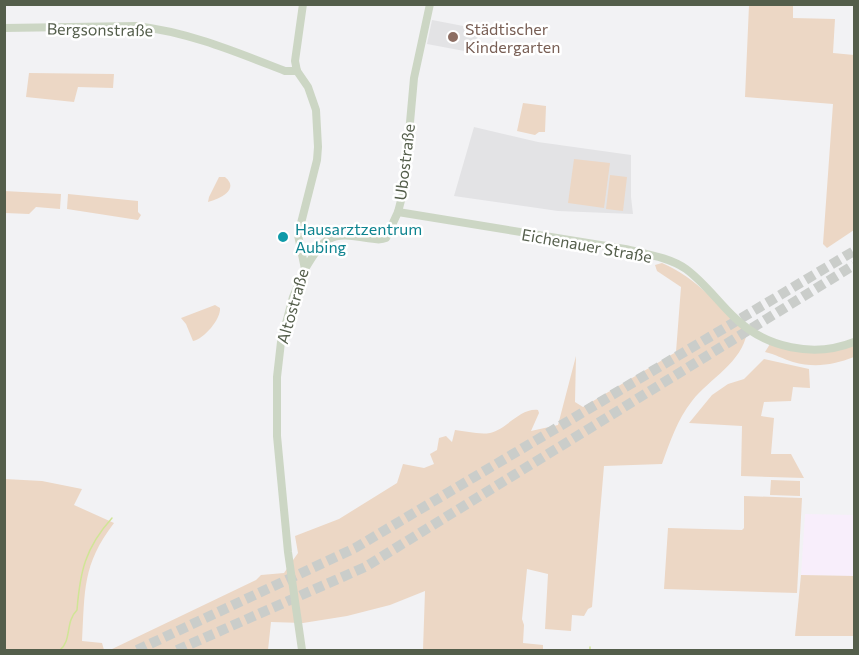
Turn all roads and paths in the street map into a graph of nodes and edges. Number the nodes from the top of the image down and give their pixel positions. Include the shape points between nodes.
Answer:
1 (303, 4) edge
2 (430, 4) edge
3 (4, 28) edge
4 (297, 71) junction
5 (398, 212) junction
6 (302, 252) junction
7 (315, 253) junction
8 (305, 269) junction
9 (855, 342) edge
10 (302, 651) edge

1 - 4 street
2 - 5 street, Ubostraße via 414,78 404,189
3 - 4 street, Bergsonstraße via 136,26 192,37 285,71
4 - 6 street, Altostraße via 311,94 318,128 316,160 298,235
5 - 7 street, Ubostraße via 383,240 335,235
5 - 9 street, Eichenauer Straße via 625,249 671,261 691,273 735,318 766,339 816,350
6 - 7 street
6 - 8 street, Altostraße
7 - 8 street, Ubostraße
8 - 10 street, Altostraße via 280,342 277,414 280,476

